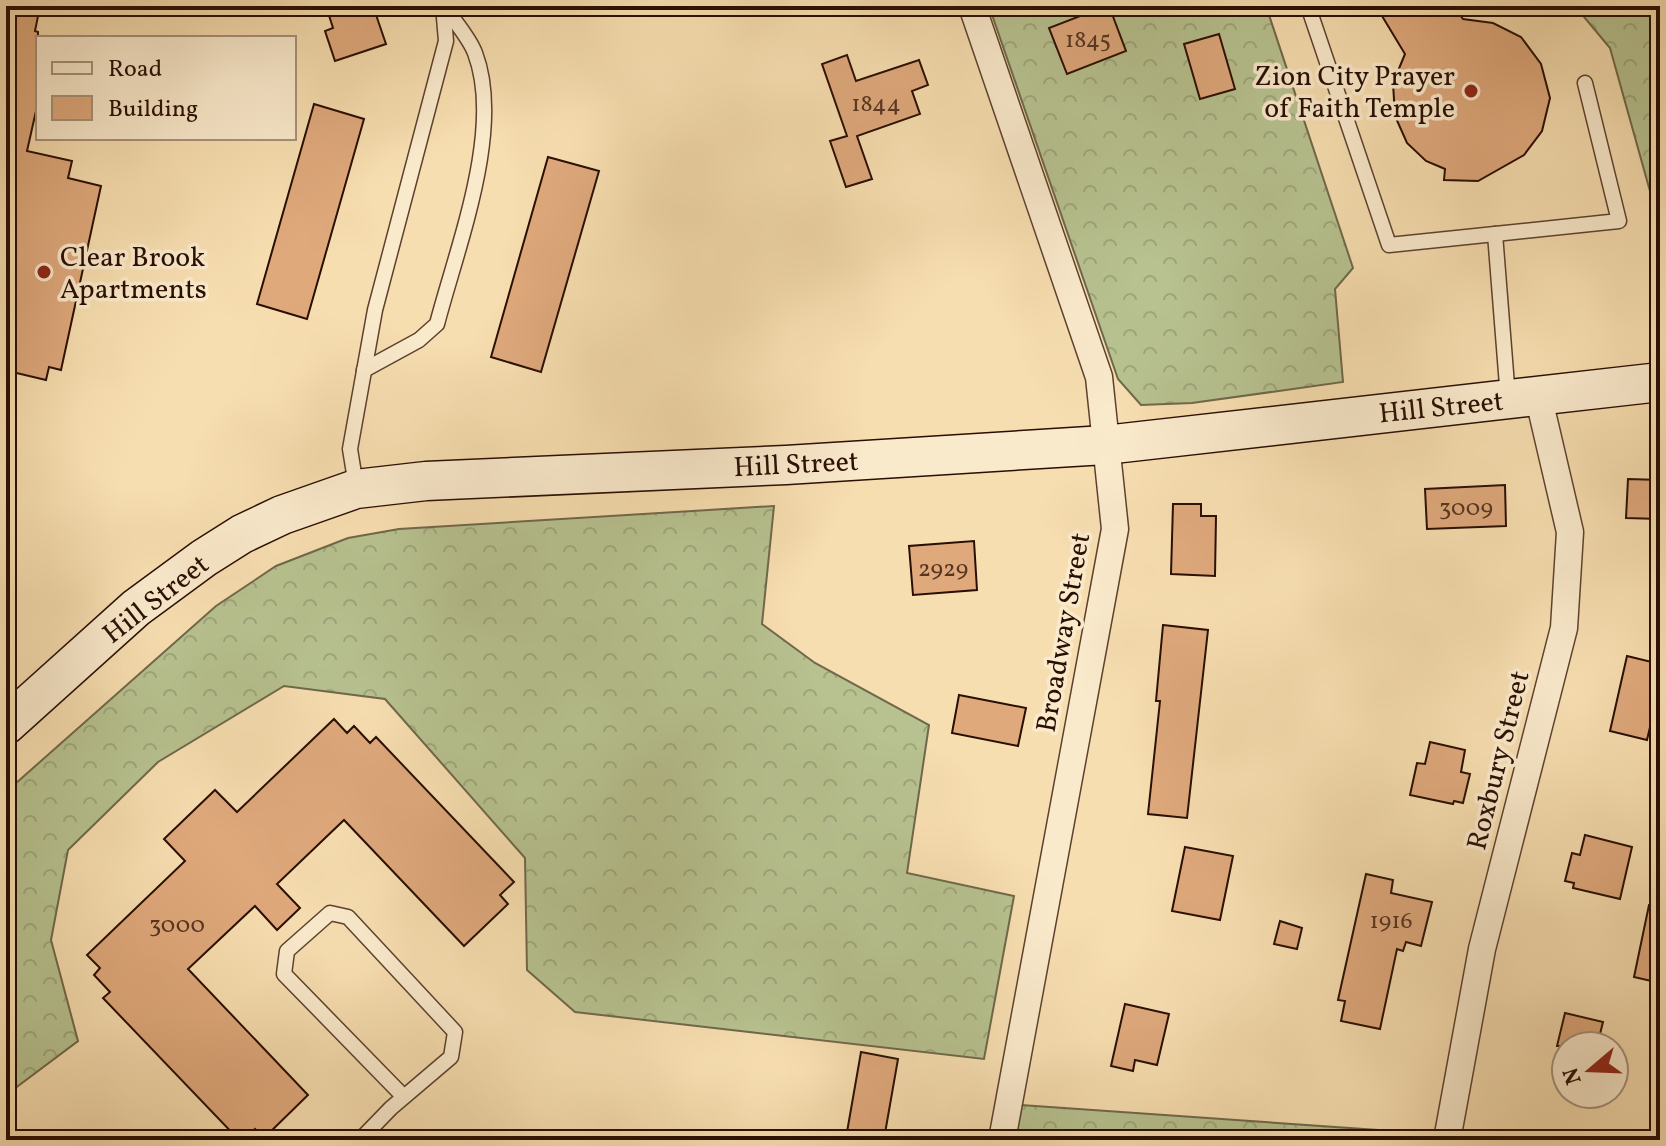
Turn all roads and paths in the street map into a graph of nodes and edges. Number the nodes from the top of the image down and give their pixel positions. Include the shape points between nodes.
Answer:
1 (444, 6) edge
2 (972, 6) edge
3 (1308, 6) edge
4 (1585, 83) dead end
5 (1495, 234) junction
6 (364, 370) junction
7 (1660, 382) edge
8 (1523, 397) junction
9 (1105, 445) junction
10 (356, 489) junction
11 (6, 725) edge
12 (404, 1097) junction
13 (360, 1140) edge
14 (1002, 1140) edge
15 (1447, 1140) edge

1 - 6 lane via 446,41
1 - 6 lane via 475,52 484,92 483,155 437,324
2 - 9 street, Broadway Street via 1099,377
3 - 5 lane via 1389,245
4 - 5 lane via 1619,221
5 - 8 lane
6 - 10 lane via 350,449
7 - 8 street, Hill Street
8 - 9 street, Hill Street
8 - 15 street, Roxbury Street via 1570,532 1564,628 1482,949
9 - 10 street, Hill Street
9 - 14 street, Broadway Street via 1115,529
10 - 11 street, Hill Street via 282,515 204,558 136,608
12 - 12 lane via 451,1057 455,1032 348,917 330,913 287,951 284,974
12 - 13 lane

